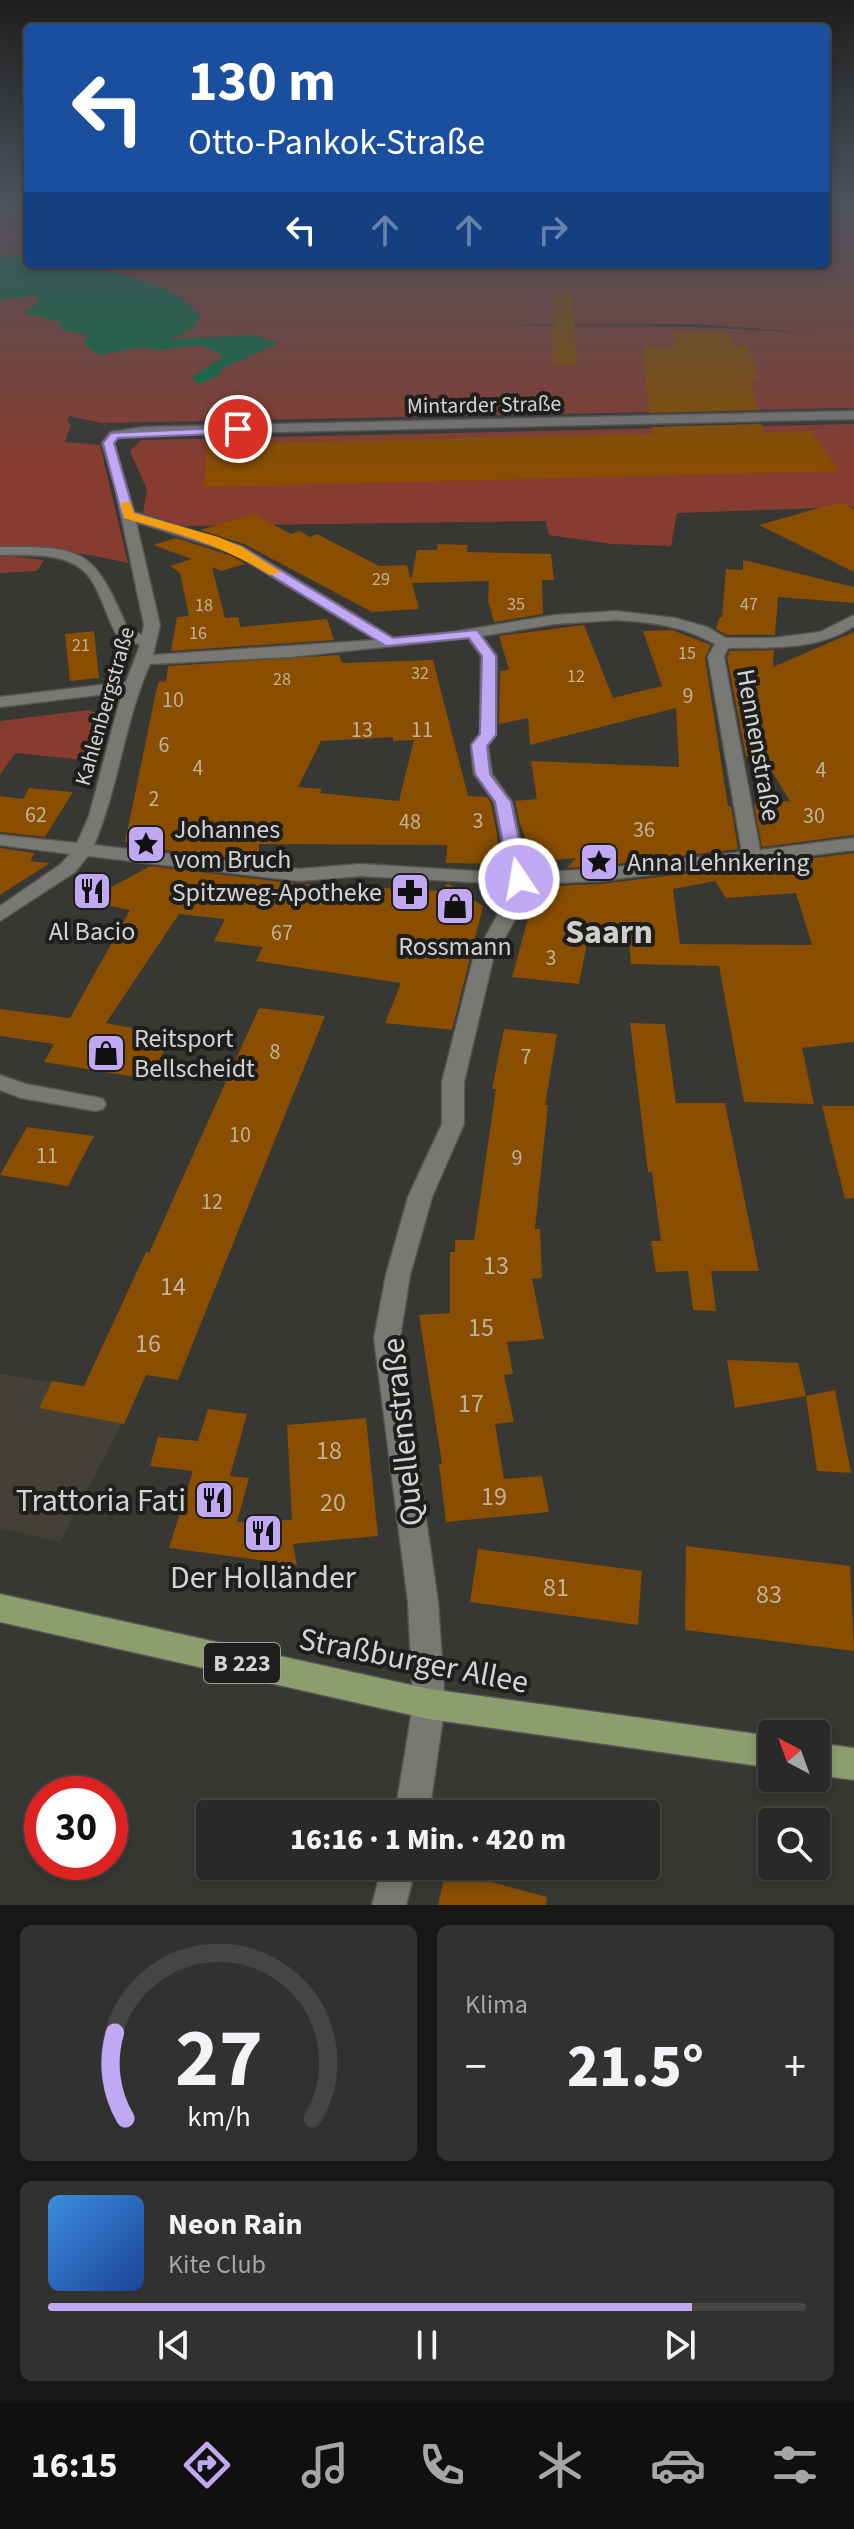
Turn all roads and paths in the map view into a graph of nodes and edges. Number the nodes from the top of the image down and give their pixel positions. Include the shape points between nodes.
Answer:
1 (854, 415) edge
2 (114, 435) joint
3 (128, 515) junction
4 (0, 551) edge
5 (854, 619) edge
6 (472, 633) junction
7 (391, 643) junction
8 (723, 643) junction
9 (146, 651) junction
10 (132, 686) junction
11 (0, 702) edge
12 (0, 840) edge
13 (854, 844) edge
14 (83, 850) junction
15 (752, 857) junction
16 (519, 879) junction
17 (0, 915) edge
18 (0, 1082) edge
19 (95, 1104) dead end
20 (0, 1608) edge
21 (429, 1704) junction
22 (758, 1750) edge
23 (830, 1761) edge
24 (854, 1764) edge
25 (414, 1800) edge
26 (395, 1880) edge
27 (389, 1905) edge

1 - 2 street, Mintarder Straße
2 - 3 street, Kahlenbergstraße via 108,443
3 - 7 street via 238,550
3 - 9 street, Kahlenbergstraße via 152,625
4 - 9 street via 81,560 93,571 122,632
5 - 8 street via 826,634 795,640
6 - 7 street
6 - 8 street via 552,621 636,617 690,626
6 - 16 street via 489,656 488,735 479,745 483,774 503,802
7 - 9 street
8 - 15 street, Hennenstraße via 716,657
9 - 10 street, Kahlenbergstraße
10 - 11 street
10 - 14 street, Kahlenbergstraße via 98,816
12 - 14 street
13 - 15 street
14 - 16 street via 299,875 360,870
14 - 17 street via 68,868
15 - 16 street
16 - 21 street, Quellenstraße via 513,905 483,959 453,1082 453,1124 420,1197 387,1338 423,1602
18 - 19 street via 21,1091
20 - 21 main road, Straßburger Allee / B 223
21 - 22 main road, Straßburger Allee / B 223
21 - 25 street, Quellenstraße
23 - 24 main road
26 - 27 street

